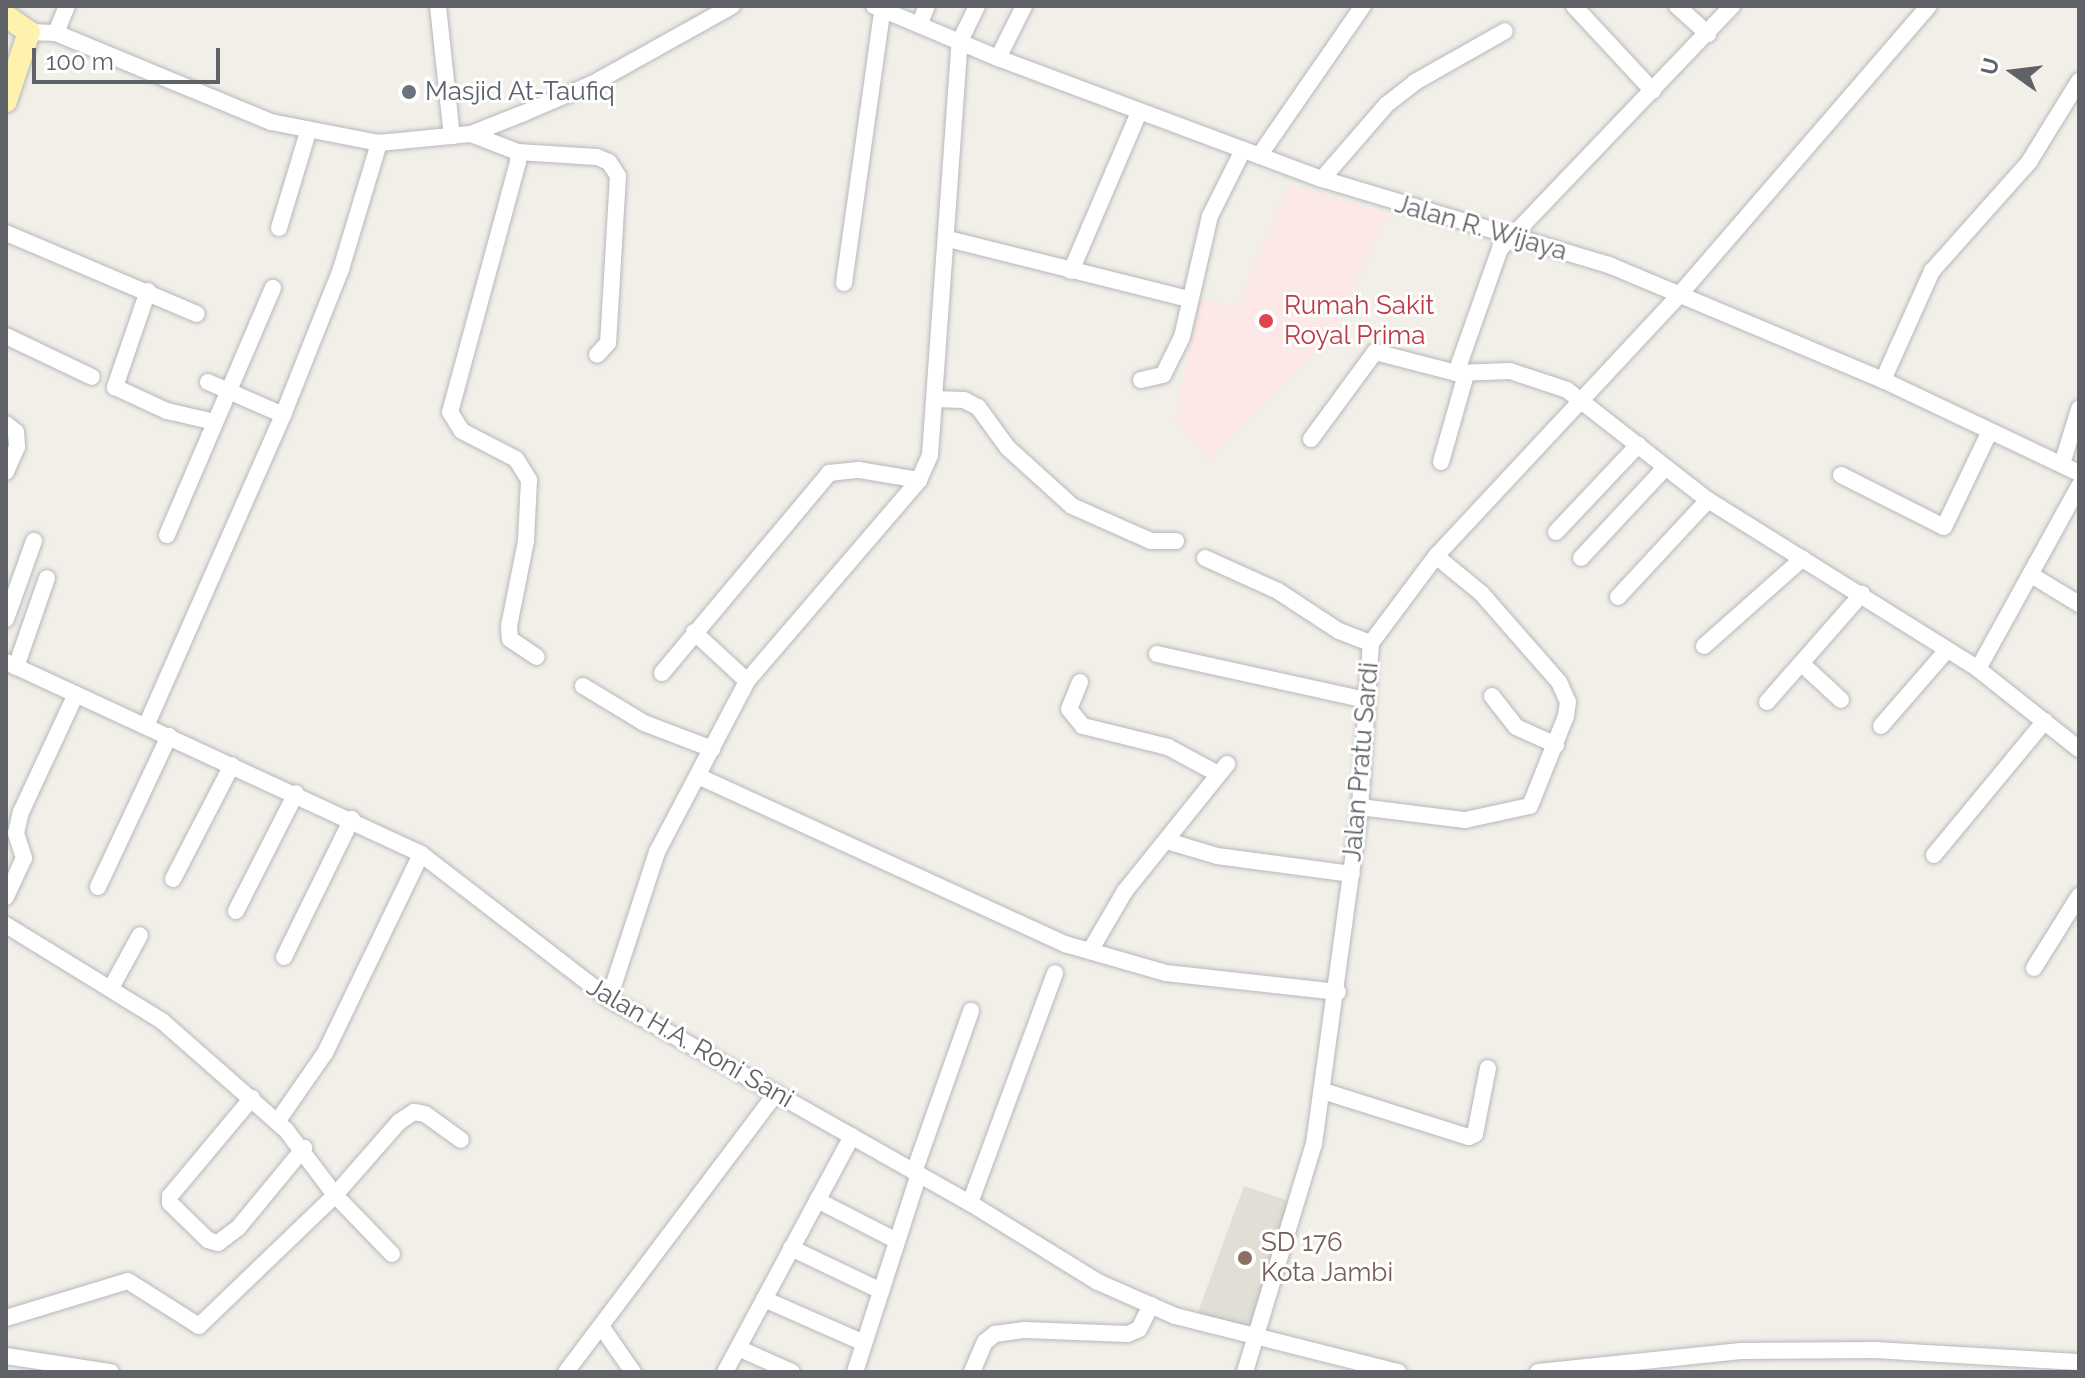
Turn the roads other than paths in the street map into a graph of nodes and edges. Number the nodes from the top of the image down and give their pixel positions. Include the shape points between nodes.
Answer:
1 (67, 6) edge
2 (438, 6) edge
3 (927, 6) edge
4 (977, 6) edge
5 (1024, 6) edge
6 (1363, 6) edge
7 (1574, 6) edge
8 (1677, 6) edge
9 (1732, 6) edge
10 (1929, 6) edge
11 (724, 7) edge
12 (880, 7) edge
13 (6, 16) edge
14 (920, 23) junction
15 (1505, 31) dead end
16 (29, 32) junction
17 (56, 33) junction
18 (1708, 34) junction
19 (960, 41) junction
20 (998, 58) junction
21 (2079, 81) edge
22 (1653, 91) junction
23 (6, 101) edge
24 (1139, 112) junction
25 (308, 132) junction
26 (471, 134) junction
27 (452, 136) junction
28 (379, 143) junction
29 (518, 152) junction
30 (1251, 153) junction
31 (1322, 179) junction
32 (279, 228) dead end
33 (6, 233) edge
34 (1510, 237) junction
35 (948, 239) junction
36 (1071, 271) junction
37 (844, 283) dead end
38 (273, 288) dead end
39 (148, 291) junction
40 (1681, 293) junction
41 (1189, 299) junction
42 (197, 314) dead end
43 (6, 336) edge
44 (597, 355) dead end
45 (1461, 374) junction
46 (92, 377) dead end
47 (1141, 380) dead end
48 (1883, 380) junction
49 (208, 382) dead end
50 (227, 394) junction
51 (1581, 398) junction
52 (934, 399) junction
53 (2079, 409) edge
54 (283, 415) junction
55 (215, 422) junction
56 (6, 424) edge
57 (1990, 431) junction
58 (1311, 439) dead end
59 (1638, 445) junction
60 (1441, 462) dead end
61 (2062, 464) junction
62 (1665, 468) junction
63 (6, 472) edge
64 (2079, 473) edge
65 (1841, 475) dead end
66 (919, 480) junction
67 (2079, 486) edge
68 (1708, 500) junction
69 (1556, 532) dead end
70 (167, 535) dead end
71 (34, 541) dead end
72 (1176, 541) dead end
73 (1436, 556) junction
74 (1205, 558) dead end
75 (1581, 558) dead end
76 (1803, 558) junction
77 (2033, 576) junction
78 (47, 578) dead end
79 (1862, 594) junction
80 (1618, 597) dead end
81 (2079, 604) edge
82 (6, 619) edge
83 (694, 632) junction
84 (1371, 643) junction
85 (1704, 646) dead end
86 (1947, 650) junction
87 (1157, 654) dead end
88 (537, 657) dead end
89 (11, 664) edge
90 (1802, 664) junction
91 (1978, 669) junction
92 (662, 673) dead end
93 (747, 681) junction
94 (1080, 682) dead end
95 (583, 686) dead end
96 (76, 694) junction
97 (1492, 696) dead end
98 (1366, 700) junction
99 (1841, 700) dead end
100 (1767, 702) dead end
101 (2045, 721) junction
102 (146, 726) junction
103 (1881, 726) dead end
104 (169, 736) junction
105 (1556, 745) junction
106 (712, 749) junction
107 (2079, 749) edge
108 (232, 765) junction
109 (698, 776) junction
110 (296, 793) junction
111 (1360, 807) junction
112 (352, 819) junction
113 (1167, 841) junction
114 (421, 854) junction
115 (1934, 855) dead end
116 (1352, 874) junction
117 (173, 879) dead end
118 (98, 887) dead end
119 (2079, 896) edge
120 (6, 897) edge
121 (236, 911) dead end
122 (6, 925) edge
123 (140, 935) dead end
124 (1090, 951) junction
125 (284, 957) dead end
126 (2034, 968) dead end
127 (1055, 973) dead end
128 (111, 988) junction
129 (1338, 992) junction
130 (609, 999) junction
131 (971, 1011) dead end
132 (1488, 1068) dead end
133 (1323, 1091) junction
134 (776, 1093) junction
135 (252, 1098) junction
136 (277, 1122) junction
137 (852, 1136) junction
138 (461, 1140) dead end
139 (304, 1148) junction
140 (916, 1173) junction
141 (335, 1195) junction
142 (817, 1200) junction
143 (970, 1203) junction
144 (897, 1241) junction
145 (791, 1248) junction
146 (392, 1254) dead end
147 (881, 1291) junction
148 (764, 1299) junction
149 (1151, 1305) junction
150 (6, 1318) edge
151 (601, 1326) junction
152 (1253, 1337) junction
153 (864, 1343) junction
154 (738, 1348) junction
155 (6, 1356) edge
156 (30, 1362) junction
157 (2079, 1362) edge
158 (45, 1372) edge
159 (111, 1372) edge
160 (566, 1372) edge
161 (633, 1372) edge
162 (725, 1372) edge
163 (792, 1372) edge
164 (855, 1372) edge
165 (972, 1372) edge
166 (1245, 1372) edge
167 (1398, 1372) edge
168 (1538, 1372) edge

1 - 17 street
2 - 27 street
3 - 14 street
4 - 19 street
5 - 20 street
6 - 30 street
7 - 22 street
8 - 18 street
9 - 18 street
10 - 40 street, Jalan Pratu Sardi
11 - 26 street via 592,84
12 - 14 street, Jalan R. Wijaya
12 - 37 street
13 - 16 main road
14 - 19 street, Jalan R. Wijaya
15 - 31 street via 1405,90
16 - 17 street
16 - 23 main road
17 - 25 street via 222,105
18 - 22 street
19 - 20 street, Jalan R. Wijaya
19 - 35 street
20 - 24 street, Jalan R. Wijaya
21 - 48 street via 2029,162 1932,271
22 - 34 street
24 - 30 street, Jalan R. Wijaya
24 - 36 street
25 - 28 street
25 - 32 street
26 - 27 street
26 - 29 street
27 - 28 street
28 - 54 street via 341,269
29 - 44 street via 597,157 609,162 618,176 608,343
29 - 88 street via 450,412 462,431 516,459 529,480 526,541 509,626 510,639
30 - 31 street, Jalan R. Wijaya
30 - 41 street via 1210,216
31 - 34 street, Jalan R. Wijaya
33 - 39 street
34 - 40 street, Jalan R. Wijaya via 1609,265
34 - 45 street via 1500,249
35 - 36 street
35 - 52 street
36 - 41 street
38 - 50 street
39 - 42 street
39 - 55 street via 115,387 167,411
40 - 48 street, Jalan R. Wijaya
40 - 51 street, Jalan Pratu Sardi
41 - 47 street via 1182,337 1163,375
43 - 46 street
45 - 51 street via 1510,371
45 - 58 street via 1375,352
45 - 60 street
48 - 57 street, Jalan R. Wijaya
49 - 50 street
50 - 54 street
50 - 55 street
51 - 59 street
51 - 73 street, Jalan Pratu Sardi
52 - 66 street via 930,455
52 - 72 street via 964,400 978,407 1008,448 1072,506 1121,531 1151,541
53 - 61 street
54 - 102 street
55 - 70 street
56 - 63 street via 16,432 17,447
57 - 61 street, Jalan R. Wijaya
57 - 65 street via 1944,527
59 - 62 street
59 - 69 street
61 - 64 street, Jalan R. Wijaya
62 - 68 street
62 - 75 street
66 - 83 street via 859,470 829,473
66 - 93 street
67 - 77 street
68 - 76 street
68 - 80 street
71 - 82 street
73 - 84 street, Jalan Pratu Sardi
73 - 105 street via 1481,593 1559,682 1568,708
74 - 84 street
76 - 79 street
76 - 85 street
77 - 81 street
77 - 91 street
78 - 89 street
79 - 86 street
79 - 90 street
83 - 92 street
83 - 93 street
84 - 98 street, Jalan Pratu Sardi
86 - 91 street
86 - 103 street
87 - 98 street
89 - 96 street, Jalan H.A. Roni Sani
90 - 99 street
90 - 100 street
91 - 101 street
93 - 106 street
94 - 113 street via 1069,709 1083,726 1168,747 1222,769
95 - 106 street via 644,723
96 - 102 street, Jalan H.A. Roni Sani
96 - 120 street via 21,812 16,833 24,858
97 - 105 street via 1516,727
98 - 111 street, Jalan Pratu Sardi
101 - 107 street
101 - 115 street
102 - 104 street, Jalan H.A. Roni Sani
104 - 108 street, Jalan H.A. Roni Sani
104 - 118 street
105 - 111 street via 1538,794 1523,808 1465,820
106 - 109 street
108 - 110 street, Jalan H.A. Roni Sani
108 - 117 street
109 - 124 street
109 - 130 street via 682,796 657,852
110 - 112 street, Jalan H.A. Roni Sani
110 - 121 street
111 - 116 street, Jalan Pratu Sardi
112 - 114 street, Jalan H.A. Roni Sani
112 - 125 street
113 - 116 street via 1217,856
113 - 124 street via 1125,891
114 - 130 street, Jalan H.A. Roni Sani via 558,965
114 - 136 street via 325,1053
116 - 129 street, Jalan Pratu Sardi
119 - 126 street
122 - 128 street
123 - 128 street
124 - 129 street via 1166,973
127 - 143 street
128 - 135 street via 162,1021
129 - 133 street, Jalan Pratu Sardi
130 - 134 street, Jalan H.A. Roni Sani
131 - 140 street
132 - 133 street via 1475,1134 1469,1137
133 - 152 street, Jalan Pratu Sardi via 1314,1144
134 - 137 street, Jalan H.A. Roni Sani
134 - 151 street
135 - 136 street
135 - 139 street via 170,1196 175,1208 208,1240 218,1243 238,1228
136 - 139 street
137 - 140 street, Jalan H.A. Roni Sani
137 - 142 street
138 - 141 street via 414,1112
139 - 141 street
140 - 143 street, Jalan H.A. Roni Sani
140 - 144 street
141 - 146 street
141 - 150 street via 199,1326 128,1281
142 - 144 street
142 - 145 street
143 - 149 street, Jalan H.A. Roni Sani via 1098,1282
144 - 147 street
145 - 147 street
145 - 148 street
147 - 153 street
148 - 153 street
148 - 154 street
149 - 152 street, Jalan H.A. Roni Sani
149 - 165 street via 1139,1329 1128,1334 995,1334 985,1342
151 - 160 street
151 - 161 street
152 - 166 street, Jalan Pratu Sardi
152 - 167 street, Jalan H.A. Roni Sani
153 - 164 street
154 - 162 street
154 - 163 street
155 - 156 street
156 - 158 street
156 - 159 street
157 - 168 street via 1875,1350 1741,1351

